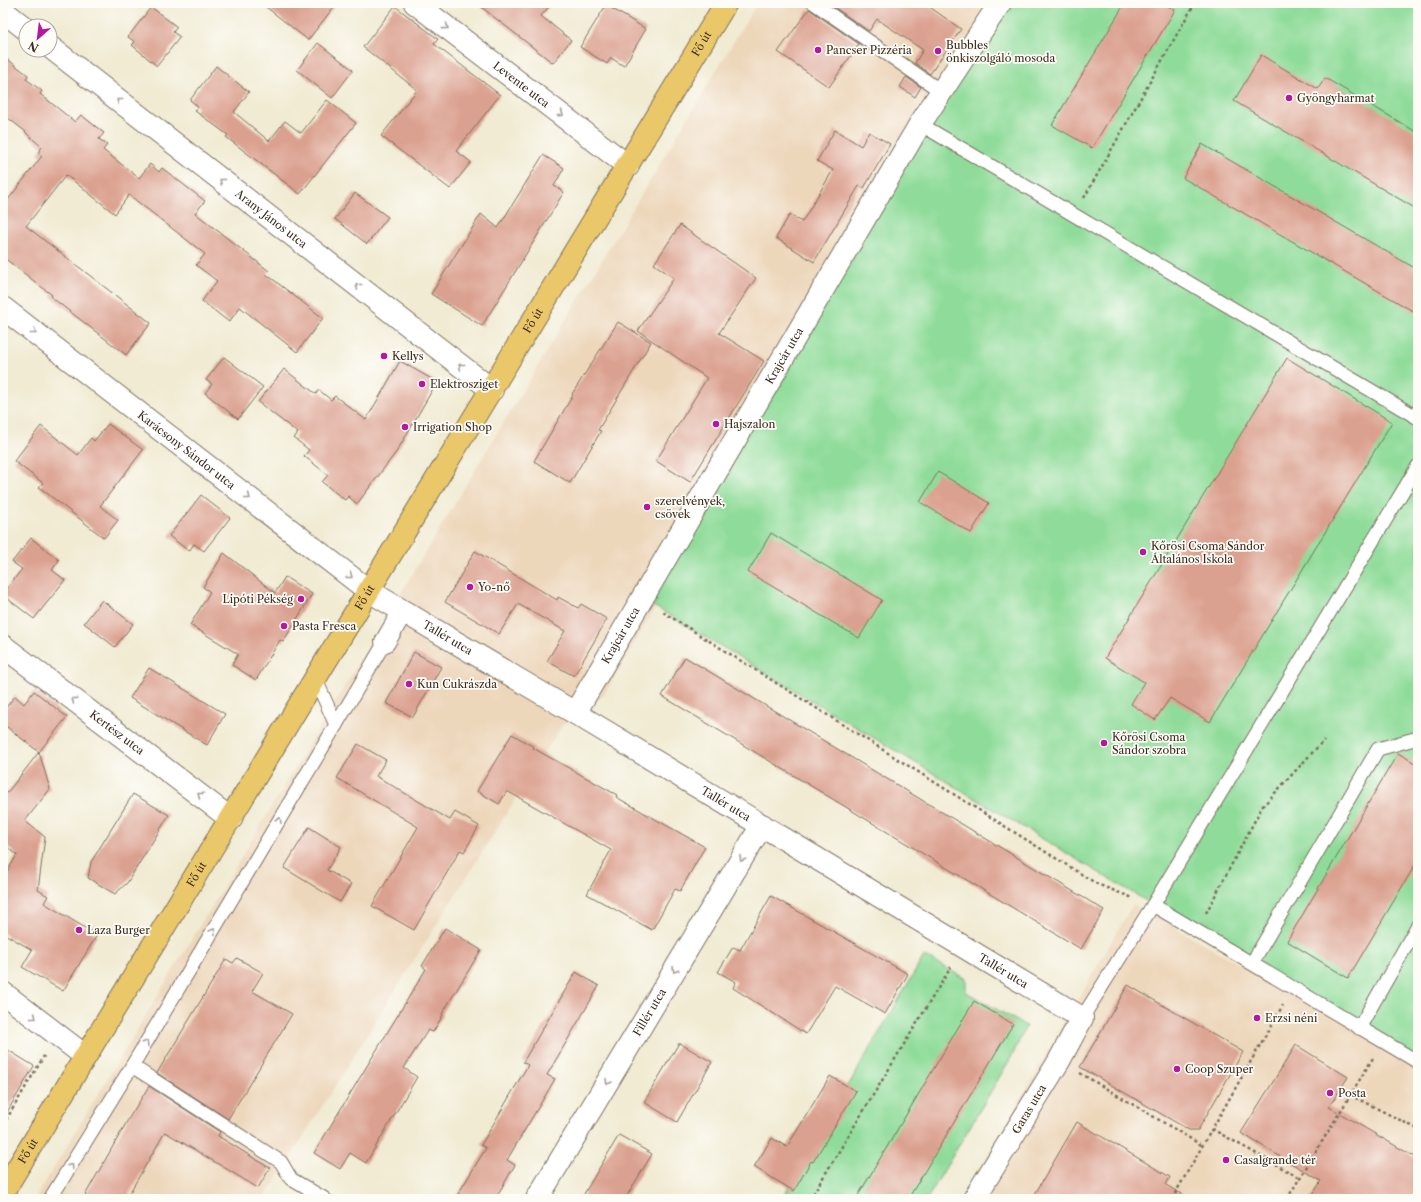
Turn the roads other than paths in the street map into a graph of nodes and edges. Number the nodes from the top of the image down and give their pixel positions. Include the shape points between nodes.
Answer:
1 (415, 3) edge
2 (726, 3) edge
3 (814, 3) edge
4 (1000, 3) edge
5 (3, 11) edge
6 (18, 23) edge
7 (58, 53) edge
8 (942, 92) junction
9 (920, 124) junction
10 (628, 166) junction
11 (3, 308) edge
12 (492, 390) junction
13 (1418, 418) edge
14 (1418, 466) edge
15 (370, 591) junction
16 (402, 611) junction
17 (384, 642) joint
18 (3, 646) edge
19 (316, 680) junction
20 (575, 713) junction
21 (336, 725) junction
22 (1418, 738) edge
23 (231, 819) junction
24 (762, 825) junction
25 (1152, 905) junction
26 (1418, 924) edge
27 (1252, 963) junction
28 (3, 993) edge
29 (1082, 1018) junction
30 (1359, 1028) junction
31 (85, 1056) junction
32 (1418, 1062) edge
33 (132, 1066) junction
34 (3, 1192) edge
35 (50, 1199) edge
36 (325, 1199) edge
37 (537, 1199) edge
38 (974, 1199) edge

1 -> 10 street, Levente utca
2 - 10 main road, Fő út
3 - 8 lane
4 - 8 street, Krajcár utca
5 - 6 street
12 -> 7 street, Arany János utca
8 - 9 street, Krajcár utca
9 - 13 lane
9 - 20 street, Krajcár utca
10 - 12 main road, Fő út
11 -> 15 street, Karácsony Sándor utca
12 - 15 main road, Fő út
14 - 25 lane
15 - 16 street, Tallér utca
15 - 19 main road, Fő út
16 - 17 street
16 - 20 street, Tallér utca
17 - 21 lane
23 -> 18 street, Kertész utca
19 - 21 lane
19 - 23 main road, Fő út
20 - 24 street, Tallér utca
33 -> 21 lane
22 - 27 lane via 1378,749
23 - 31 main road, Fő út
24 - 29 street, Tallér utca
24 -> 37 street, Fillér utca
25 - 27 lane
25 - 29 lane
26 - 30 lane
27 - 30 lane
28 -> 31 street
29 - 38 street, Garas utca
30 - 32 lane
31 - 34 main road, Fő út
35 -> 33 lane
33 - 36 lane via 281,1162 291,1179

